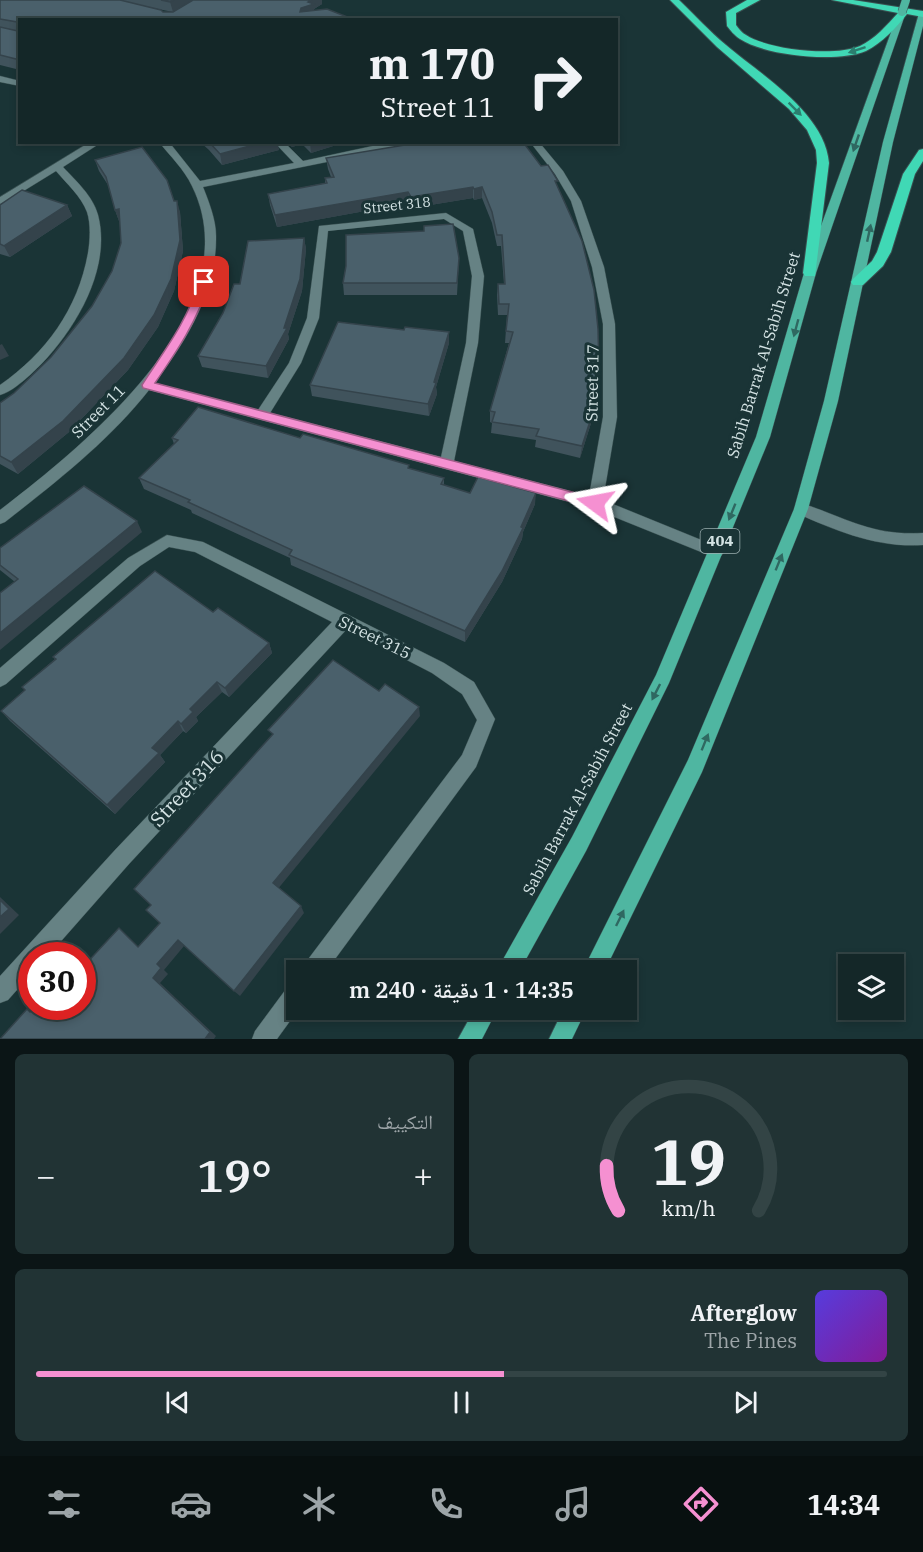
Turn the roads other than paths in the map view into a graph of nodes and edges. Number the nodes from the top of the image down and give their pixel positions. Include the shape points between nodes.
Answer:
1 (674, 0) edge
2 (756, 0) edge
3 (836, 0) edge
4 (907, 6) edge
5 (697, 8) dead end
6 (923, 17) edge
7 (0, 79) edge
8 (18, 84) edge
9 (772, 87) junction
10 (95, 144) edge
11 (165, 144) edge
12 (280, 144) edge
13 (395, 144) edge
14 (536, 144) edge
15 (923, 152) edge
16 (301, 164) junction
17 (57, 167) junction
18 (197, 185) junction
19 (0, 201) edge
20 (810, 273) junction
21 (858, 282) junction
22 (147, 385) junction
23 (0, 391) edge
24 (261, 416) junction
25 (446, 465) junction
26 (595, 503) junction
27 (801, 509) junction
28 (0, 518) edge
29 (923, 539) edge
30 (716, 552) junction
31 (344, 621) junction
32 (0, 679) edge
33 (45, 942) edge
34 (321, 960) edge
35 (514, 960) edge
36 (599, 960) edge
37 (18, 972) edge
38 (0, 992) edge
39 (286, 1008) edge
40 (480, 1020) edge
41 (570, 1020) edge
42 (263, 1039) edge
43 (469, 1039) edge
44 (560, 1039) edge

1 - 9 highway via 720,45
4 -> 2 highway via 886,32 860,50 805,54 761,45 733,28 731,12
3 - 6 highway
4 -> 20 main road, Sabih Barrak Al-Sabih Street / 404
5 - 9 highway
21 -> 6 main road via 888,142
7 - 8 street
9 -> 20 highway via 804,118 822,150
10 - 17 street
11 - 18 street, Street 11
12 - 16 street
13 - 16 street
14 - 26 street, Street 317 via 576,201 598,267 609,324 610,417
15 - 21 highway via 909,174 884,252
16 - 18 street
17 - 19 street
17 - 23 street via 81,193 94,217 90,274 81,299 53,344
18 - 22 street, Street 11 via 212,237 204,282 196,308 174,348
20 -> 30 main road, Sabih Barrak Al-Sabih Street / 404 via 763,437
21 - 27 main road
22 - 24 street
22 - 28 street, Street 11 via 57,474
24 - 25 street
24 - 25 street, Street 318 via 296,363 313,318 323,228 446,216 468,229 478,276 472,343
25 - 26 street
26 - 30 street
27 - 29 street via 876,538
36 -> 27 main road via 695,765
30 -> 35 main road, Sabih Barrak Al-Sabih Street / 404 via 663,678 579,844
31 - 32 street, Street 315 via 198,546 167,541 134,562
31 - 33 street, Street 316
31 - 34 street, Street 315 via 438,668 468,688 486,719 469,761
37 - 38 street, Street 316
39 - 42 street
40 - 43 main road
41 - 44 main road

